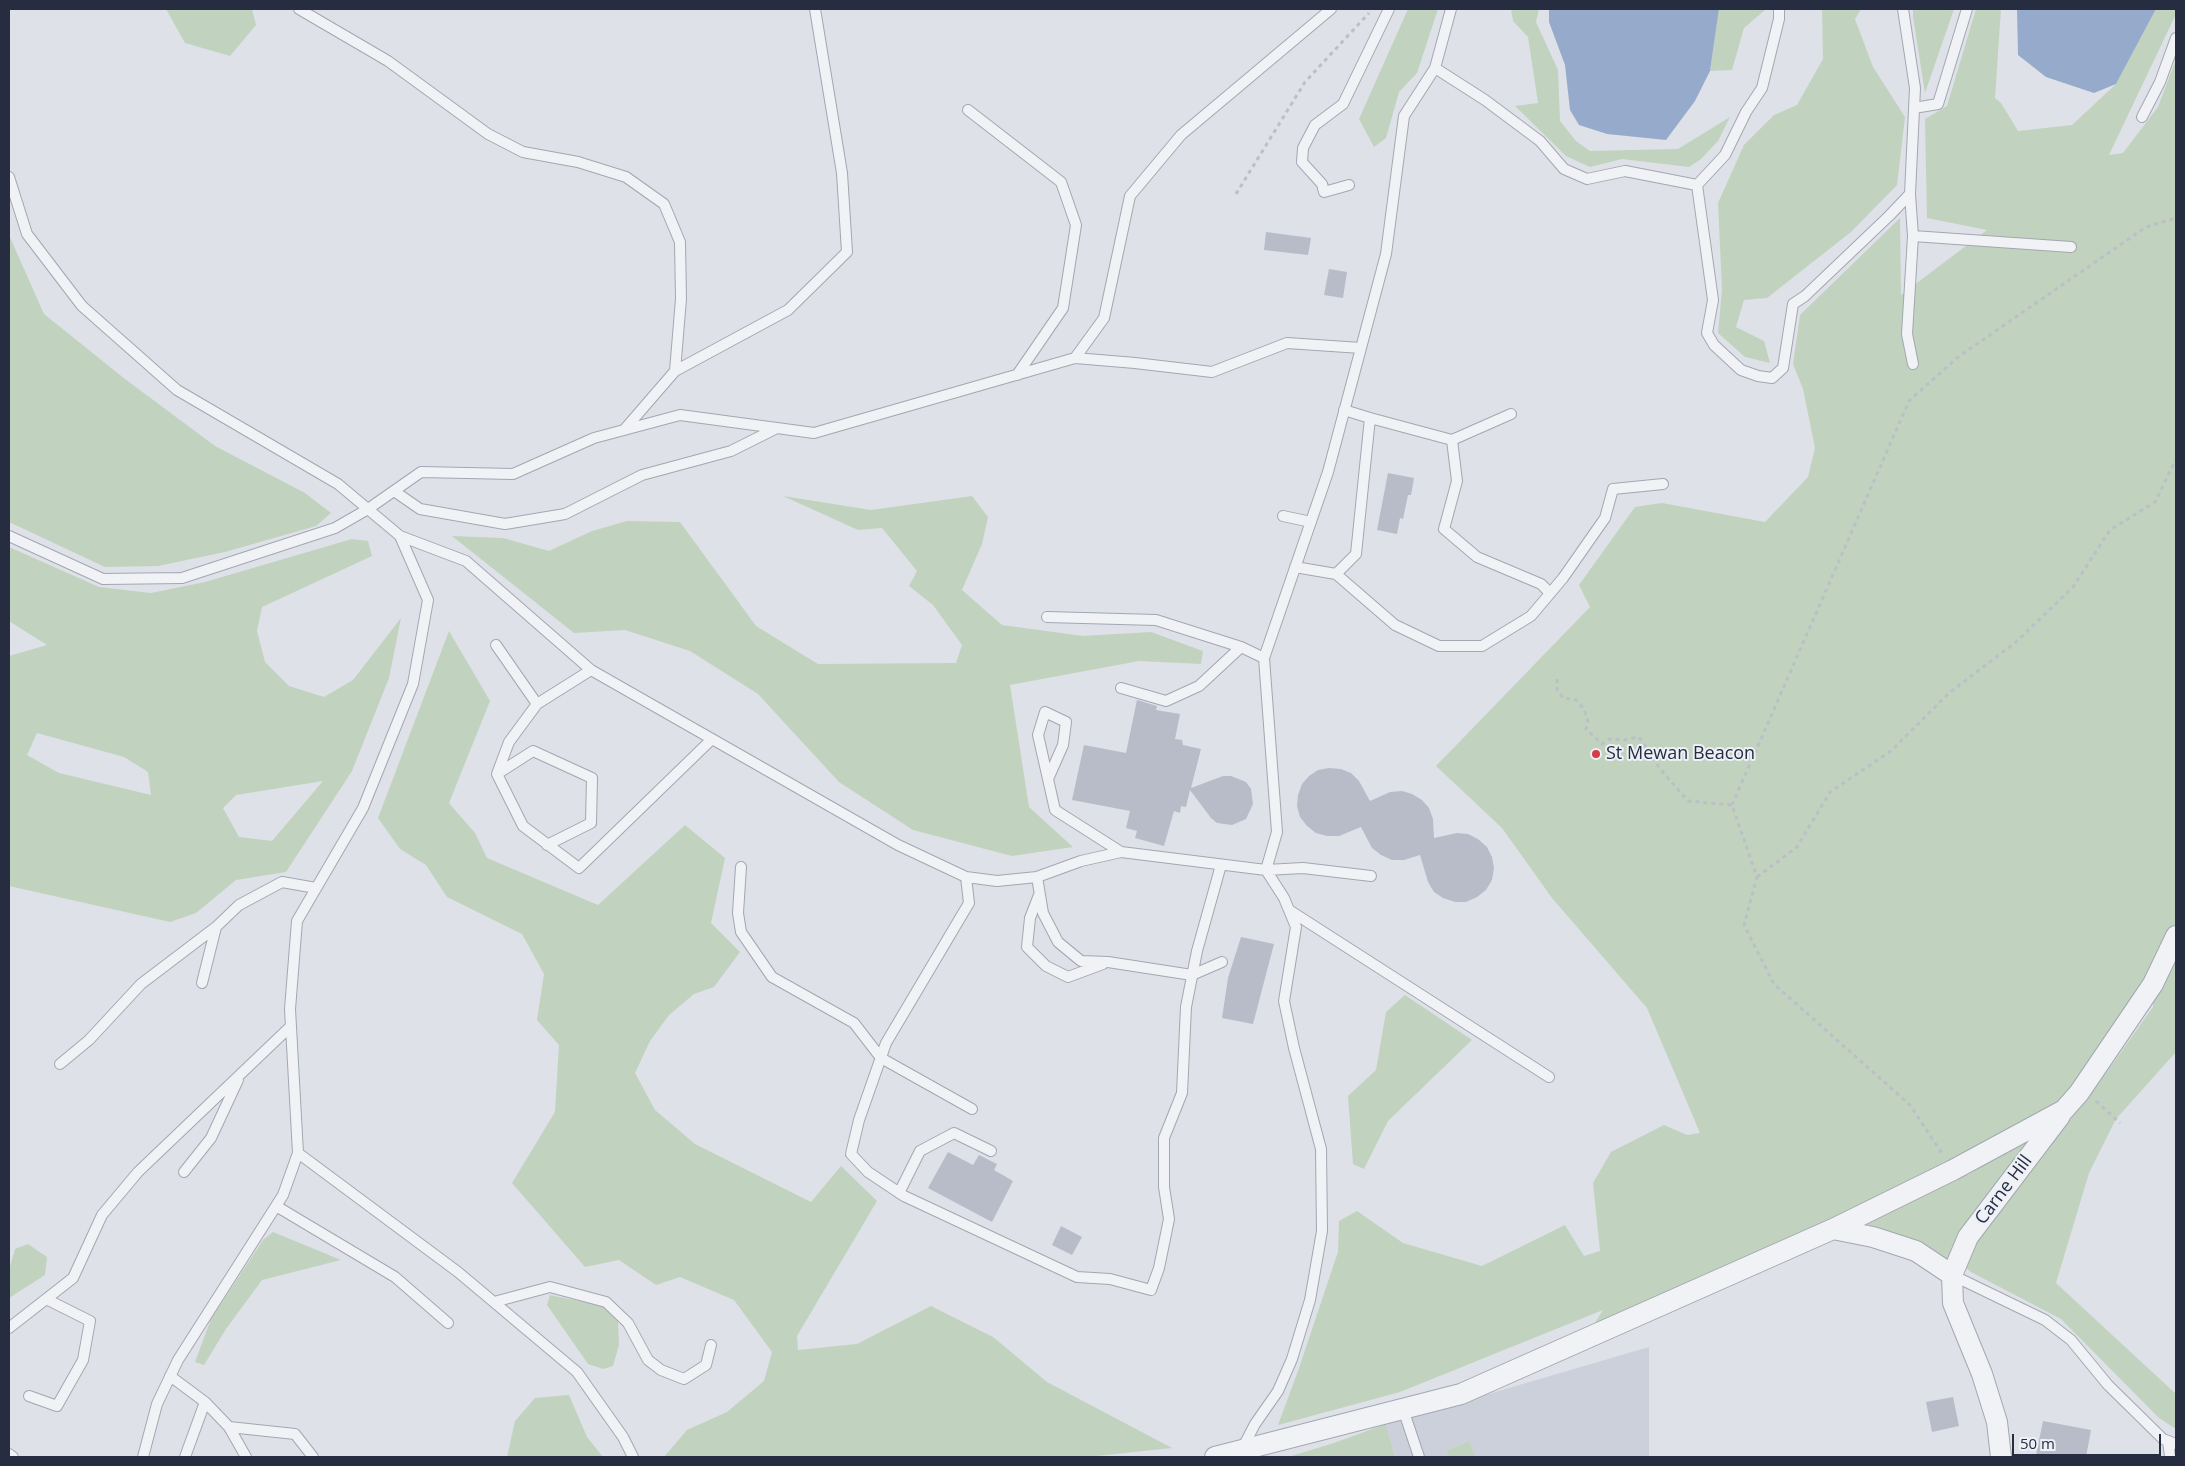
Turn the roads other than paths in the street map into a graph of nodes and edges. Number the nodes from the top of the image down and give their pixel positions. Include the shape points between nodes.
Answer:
1 (299, 9) edge
2 (816, 9) edge
3 (1331, 9) edge
4 (1389, 9) edge
5 (1451, 9) edge
6 (1779, 9) edge
7 (1902, 9) edge
8 (1967, 9) edge
9 (2176, 38) edge
10 (1435, 68) junction
11 (1914, 108) junction
12 (968, 110) dead end
13 (2142, 117) dead end
14 (9, 177) edge
15 (1349, 185) dead end
16 (1697, 185) junction
17 (1910, 194) junction
18 (1913, 236) junction
19 (2071, 247) dead end
20 (1361, 348) junction
21 (1075, 358) junction
22 (1913, 364) dead end
23 (675, 372) junction
24 (1017, 375) junction
25 (1344, 410) junction
26 (1511, 414) dead end
27 (1370, 418) junction
28 (776, 428) junction
29 (624, 430) junction
30 (1452, 440) junction
31 (1663, 484) dead end
32 (394, 491) junction
33 (368, 509) junction
34 (1283, 516) dead end
35 (1311, 522) junction
36 (9, 536) edge
37 (400, 536) junction
38 (1295, 567) junction
39 (1336, 574) junction
40 (1550, 593) junction
41 (1048, 617) dead end
42 (496, 644) dead end
43 (1241, 647) junction
44 (1264, 658) junction
45 (591, 670) junction
46 (1121, 688) dead end
47 (537, 704) junction
48 (712, 738) junction
49 (497, 774) junction
50 (1048, 779) junction
51 (547, 845) junction
52 (1121, 852) junction
53 (1221, 865) junction
54 (741, 867) dead end
55 (1266, 870) junction
56 (1371, 876) dead end
57 (966, 877) junction
58 (1037, 877) junction
59 (316, 888) junction
60 (1040, 894) junction
61 (1289, 910) junction
62 (216, 927) junction
63 (2176, 936) edge
64 (1108, 962) junction
65 (1222, 962) dead end
66 (1192, 975) junction
67 (202, 983) dead end
68 (291, 1026) junction
69 (881, 1058) junction
70 (60, 1064) dead end
71 (241, 1074) junction
72 (1549, 1076) dead end
73 (972, 1109) dead end
74 (2064, 1110) junction
75 (991, 1151) dead end
76 (298, 1153) junction
77 (184, 1172) dead end
78 (899, 1193) junction
79 (276, 1206) junction
80 (1832, 1229) junction
81 (1952, 1275) junction
82 (46, 1299) junction
83 (494, 1302) junction
84 (448, 1323) dead end
85 (9, 1328) edge
86 (711, 1345) dead end
87 (170, 1376) junction
88 (29, 1396) dead end
89 (205, 1402) junction
90 (1403, 1408) junction
91 (229, 1427) junction
92 (2172, 1442) edge
93 (1241, 1451) junction
94 (9, 1454) edge
95 (13, 1457) edge
96 (144, 1457) edge
97 (185, 1457) edge
98 (246, 1457) edge
99 (313, 1457) edge
100 (633, 1457) edge
101 (1215, 1457) edge
102 (1419, 1457) edge
103 (2001, 1457) edge
104 (2170, 1457) edge

1 - 23 lane via 388,61 488,134 523,152 578,162 626,177 664,204 680,242 681,299
2 - 23 lane via 842,172 847,252 788,310
3 - 21 lane via 1181,135 1130,196 1104,318
4 - 15 lane via 1343,104 1315,125 1303,148 1302,162 1322,184 1324,192
5 - 10 lane
6 - 16 lane via 1762,88 1724,155
7 - 11 lane via 1915,88
8 - 11 lane via 1938,104
9 - 13 lane via 2160,82
10 - 16 lane via 1540,141 1564,169 1587,179 1625,171
10 - 20 lane via 1404,116 1386,254
11 - 17 lane
12 - 24 lane via 1061,182 1076,225 1063,308
14 - 33 lane via 28,234 82,306 177,390 338,484
16 - 17 lane via 1712,300 1706,333 1741,370 1772,378 1783,368 1793,304 1819,283
17 - 18 lane
18 - 19 lane
18 - 22 lane via 1907,334
20 - 21 lane via 1287,343 1212,372
20 - 25 lane
21 - 24 lane
23 - 29 lane
24 - 28 lane via 814,433
25 - 27 lane
25 - 35 lane
26 - 30 lane
27 - 30 lane
27 - 39 lane via 1356,554
28 - 29 lane via 680,415
28 - 32 lane via 731,451 642,475 565,514 514,523 420,509
29 - 32 lane via 594,438 512,474 421,472
30 - 40 lane via 1457,481 1444,529 1478,557 1540,584
31 - 40 lane via 1613,489 1605,518
32 - 33 lane
33 - 36 lane via 335,528 182,578 103,578
33 - 37 lane
34 - 35 lane
35 - 38 lane
37 - 45 lane via 466,561
37 - 59 lane via 428,600 413,684 364,808
38 - 39 lane
38 - 44 lane
39 - 40 lane via 1395,625 1438,646 1482,646 1531,616
41 - 43 lane via 1156,620
42 - 47 lane
43 - 44 lane
43 - 46 lane via 1199,686 1166,701
44 - 55 lane via 1277,832
45 - 47 lane
45 - 48 lane
47 - 49 lane via 509,742
48 - 51 lane via 579,868
48 - 57 lane via 898,845
49 - 51 lane via 522,826
49 - 51 lane via 533,751 592,778 591,823
50 - 50 lane via 1038,735 1045,712 1066,722 1063,745
50 - 52 lane via 1055,810
52 - 53 lane
52 - 58 lane via 1081,861
53 - 55 lane
53 - 66 lane
54 - 69 lane via 738,913 742,932 772,977 854,1023
55 - 56 lane via 1303,868
55 - 61 lane
57 - 58 lane via 997,880
57 - 69 lane via 969,903 886,1043
58 - 60 lane
59 - 62 lane via 282,882 239,905
59 - 68 lane via 297,921
60 - 64 lane via 1043,912 1058,942 1081,960
60 - 64 lane via 1030,918 1028,947 1046,966 1068,977
61 - 72 lane
61 - 93 lane via 1296,926 1284,1001 1321,1149 1322,1232 1310,1300 1292,1359 1278,1390
62 - 67 lane
62 - 70 lane via 141,984 89,1040
63 - 74 street, Carne Hill via 2153,984
64 - 66 lane
65 - 66 lane
66 - 78 lane via 1186,1006 1182,1093 1164,1138 1164,1187 1169,1219 1151,1290 1110,1279 1077,1277
68 - 71 lane
68 - 76 lane
69 - 73 lane
69 - 78 lane via 859,1120 851,1154 868,1172
71 - 77 lane via 211,1138
71 - 82 lane via 138,1172 102,1215 73,1278
74 - 80 street via 1953,1170
74 - 81 street, Carne Hill via 1968,1237
75 - 78 lane via 954,1133 920,1151
76 - 79 lane
76 - 83 lane
79 - 84 lane via 396,1277
79 - 87 lane
80 - 81 street via 1916,1251
80 - 90 street via 1461,1394
81 - 92 lane via 2045,1320 2071,1340 2108,1385 2163,1439
81 - 103 street, Carne Hill via 1953,1303 1982,1374 1997,1422
82 - 85 lane
82 - 88 lane via 90,1321 83,1360 57,1406
83 - 86 lane via 550,1287 606,1302 628,1323 648,1360 661,1370 684,1379 706,1364
83 - 100 lane via 577,1372 623,1437
87 - 89 lane
87 - 96 lane via 157,1404
89 - 91 lane
89 - 97 lane
90 - 93 street
90 - 102 lane
91 - 98 lane
91 - 99 lane via 295,1434
92 - 104 lane
93 - 101 street
94 - 95 lane

